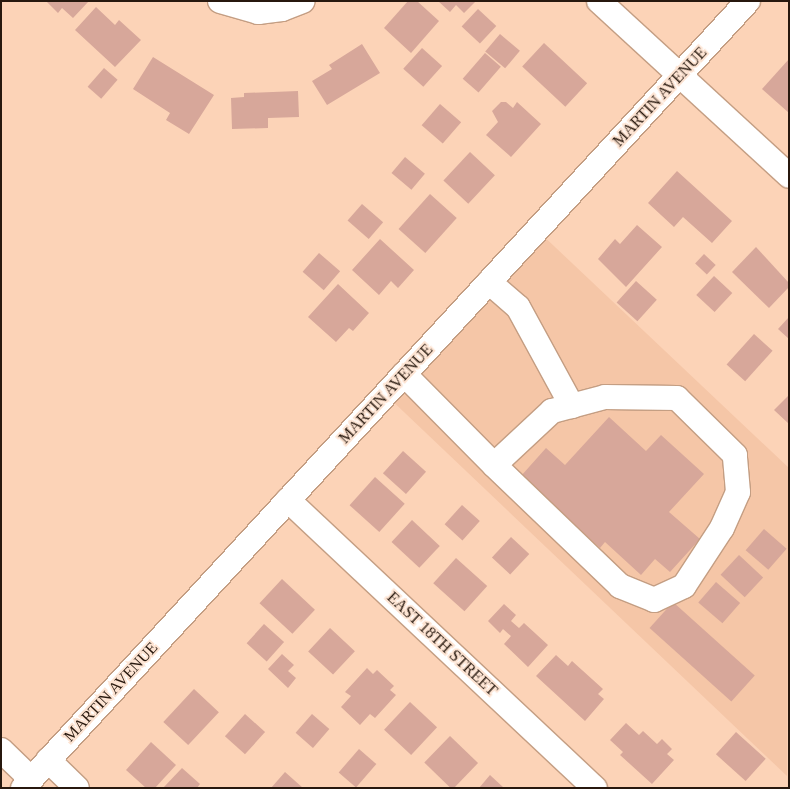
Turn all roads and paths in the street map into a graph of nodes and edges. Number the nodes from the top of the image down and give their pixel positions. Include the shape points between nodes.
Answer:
1 (220, 1) edge
2 (303, 1) edge
3 (599, 1) edge
4 (748, 1) edge
5 (680, 76) junction
6 (789, 176) edge
7 (490, 282) junction
8 (404, 374) junction
9 (572, 406) junction
10 (494, 464) junction
11 (288, 500) junction
12 (1, 750) edge
13 (48, 760) junction
14 (27, 783) edge
15 (77, 788) edge
16 (596, 788) edge

1 - 2 street via 245,10 270,12
3 - 5 street
4 - 5 street, MARTIN AVENUE
5 - 6 street
5 - 7 street, MARTIN AVENUE
7 - 8 street, MARTIN AVENUE
7 - 9 street via 518,307
8 - 10 street
8 - 11 street, MARTIN AVENUE
9 - 10 street via 552,411
9 - 10 street via 606,397 676,398 735,456 738,492 722,528 684,586 654,600 620,586
11 - 13 street, MARTIN AVENUE
11 - 16 street, EAST 18TH STREET
12 - 14 street
13 - 14 street, MARTIN AVENUE
13 - 15 street

